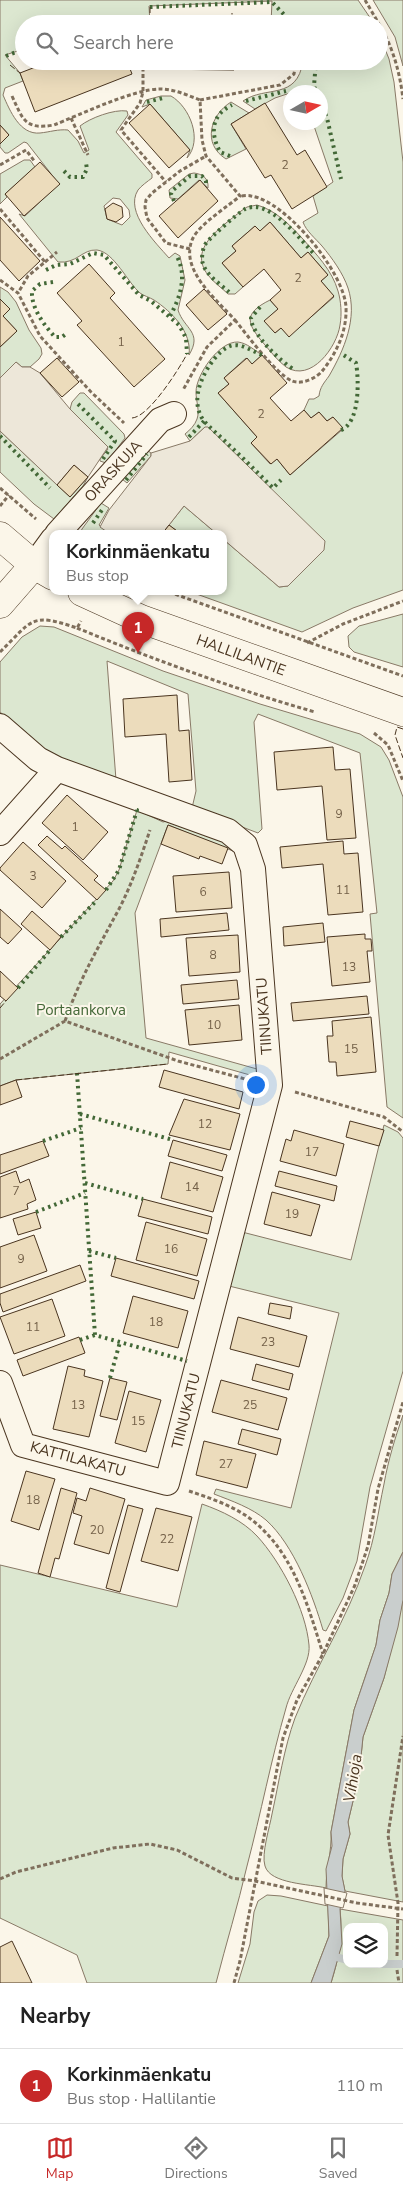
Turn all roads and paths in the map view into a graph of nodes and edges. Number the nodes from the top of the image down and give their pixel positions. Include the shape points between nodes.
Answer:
1 (365, 0) edge
2 (374, 15) edge
3 (388, 40) edge
4 (143, 70) edge
5 (295, 70) edge
6 (143, 92) junction
7 (12, 96) dead end
8 (403, 99) edge
9 (200, 100) junction
10 (71, 118) junction
11 (88, 155) dead end
12 (206, 156) junction
13 (36, 162) dead end
14 (0, 165) edge
15 (166, 182) junction
16 (240, 196) junction
17 (0, 209) edge
18 (190, 249) junction
19 (57, 252) dead end
20 (45, 262) junction
21 (0, 280) edge
22 (18, 293) junction
23 (235, 320) junction
24 (170, 415) joint
25 (141, 440) junction
26 (0, 488) edge
27 (9, 496) junction
28 (0, 506) edge
29 (50, 530) edge
30 (60, 530) edge
31 (0, 536) edge
32 (49, 555) edge
33 (44, 570) edge
34 (88, 595) edge
35 (177, 595) edge
36 (403, 601) edge
37 (0, 604) edge
38 (77, 628) junction
39 (307, 643) junction
40 (0, 652) edge
41 (403, 676) edge
42 (391, 708) edge
43 (325, 715) dead end
44 (0, 726) edge
45 (370, 731) dead end
46 (57, 769) junction
47 (403, 781) edge
48 (158, 806) junction
49 (0, 834) edge
50 (65, 1021) junction
51 (0, 1059) edge
52 (270, 1085) junction
53 (403, 1132) edge
54 (0, 1383) edge
55 (403, 1402) edge
56 (167, 1483) junction
57 (323, 1654) junction
58 (403, 1736) edge
59 (0, 1879) edge
60 (255, 1881) junction
61 (401, 1909) edge
62 (397, 1956) dead end
63 (397, 1970) dead end
64 (234, 1983) edge
65 (399, 1983) edge

1 - 2 path
3 - 8 path
4 - 6 path
5 - 9 path via 280,85
6 - 9 path via 171,90
6 - 10 path
6 - 15 path via 137,108 121,130
7 - 10 path via 25,122 31,126 54,125
9 - 12 path
10 - 11 path
12 - 15 path
12 - 16 path
13 - 14 path via 26,150
15 - 18 path via 146,200 147,218 166,243
16 - 18 path via 200,230
16 - 23 path via 250,195 262,200 300,229 334,273 346,307 339,344 331,360 320,374 302,382 293,381 280,371
17 - 20 path
18 - 23 path via 191,262 202,284
19 - 20 path
20 - 22 path via 28,276
21 - 22 path
22 - 25 path via 40,336
23 - 24 path via 207,347
24 - 25 street, ORASKUJA via 160,420
25 - 30 street, ORASKUJA
26 - 27 path
27 - 28 path
27 - 29 path
31 - 33 main road
32 - 33 street, ORASKUJA
33 - 37 main road
34 - 38 path
34 - 42 main road, HALLILANTIE via 141,619
35 - 39 path
36 - 39 path via 344,624
38 - 40 path via 54,620 34,621
38 - 43 path via 258,696
39 - 41 path
44 - 46 street, TIINUKATU via 38,759
45 - 47 path via 388,745
46 - 48 street, TIINUKATU
46 - 49 street
48 - 50 path via 123,900 86,967
48 - 52 street, TIINUKATU via 228,831 245,845 250,856
50 - 51 path
50 - 52 path via 178,1061
52 - 53 path via 384,1117
52 - 56 street, TIINUKATU
54 - 56 street, KATTILAKATU via 23,1444
55 - 57 path via 378,1489 368,1546 355,1585
56 - 57 path via 220,1502 252,1520 277,1546 296,1575
57 - 60 path via 297,1700 283,1738
58 - 61 path via 388,1835
59 - 60 path via 16,1872 113,1848 150,1844 177,1850 232,1878
60 - 61 path via 308,1894
60 - 64 path
61 - 62 path
63 - 65 path

